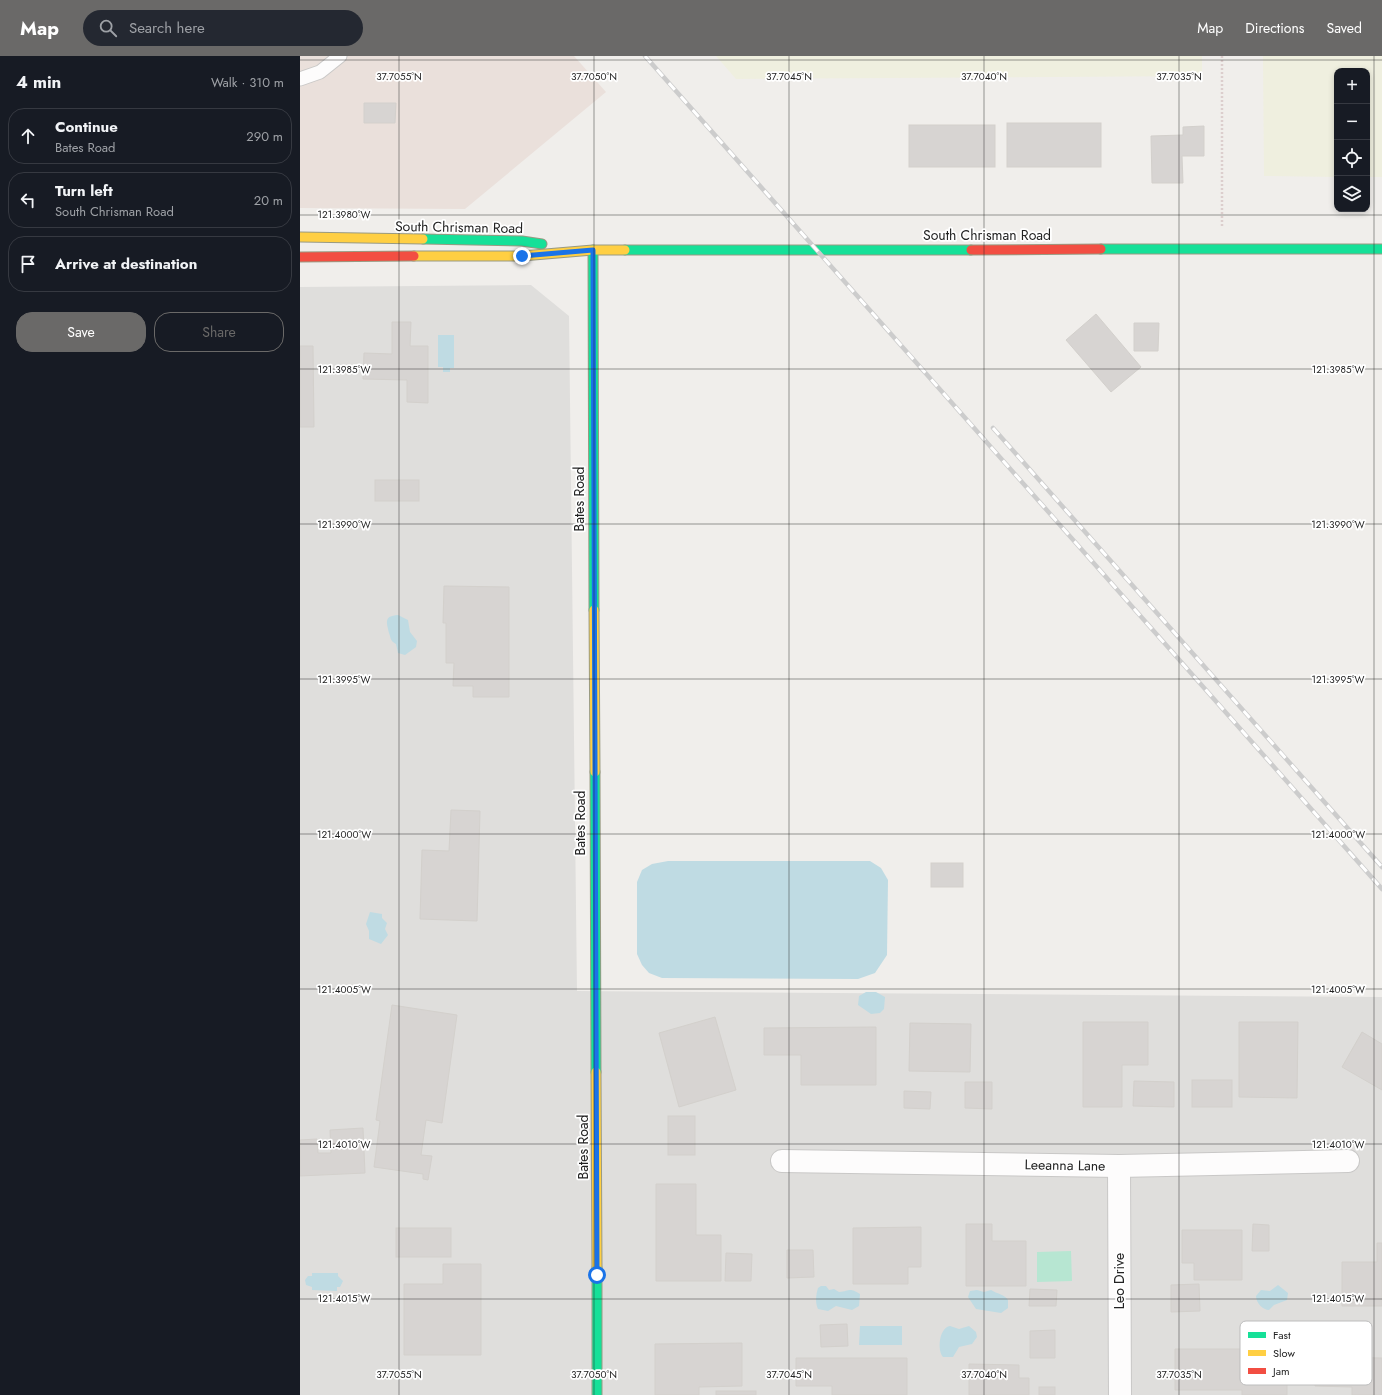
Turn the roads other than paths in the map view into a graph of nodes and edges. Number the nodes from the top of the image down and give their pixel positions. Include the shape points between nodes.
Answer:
1 (340, 56) edge
2 (300, 79) edge
3 (300, 237) edge
4 (1382, 249) edge
5 (593, 250) junction
6 (300, 257) edge
7 (782, 1161) dead end
8 (1348, 1161) dead end
9 (1119, 1166) junction
10 (597, 1395) edge
11 (1120, 1395) edge

1 - 2 lane via 320,72
3 - 5 street, South Chrisman Road via 522,241
4 - 5 street, South Chrisman Road
5 - 6 street, South Chrisman Road via 536,256
5 - 10 street, Bates Road
7 - 9 street, Leeanna Lane
8 - 9 street, Leeanna Lane
9 - 11 street, Leo Drive

